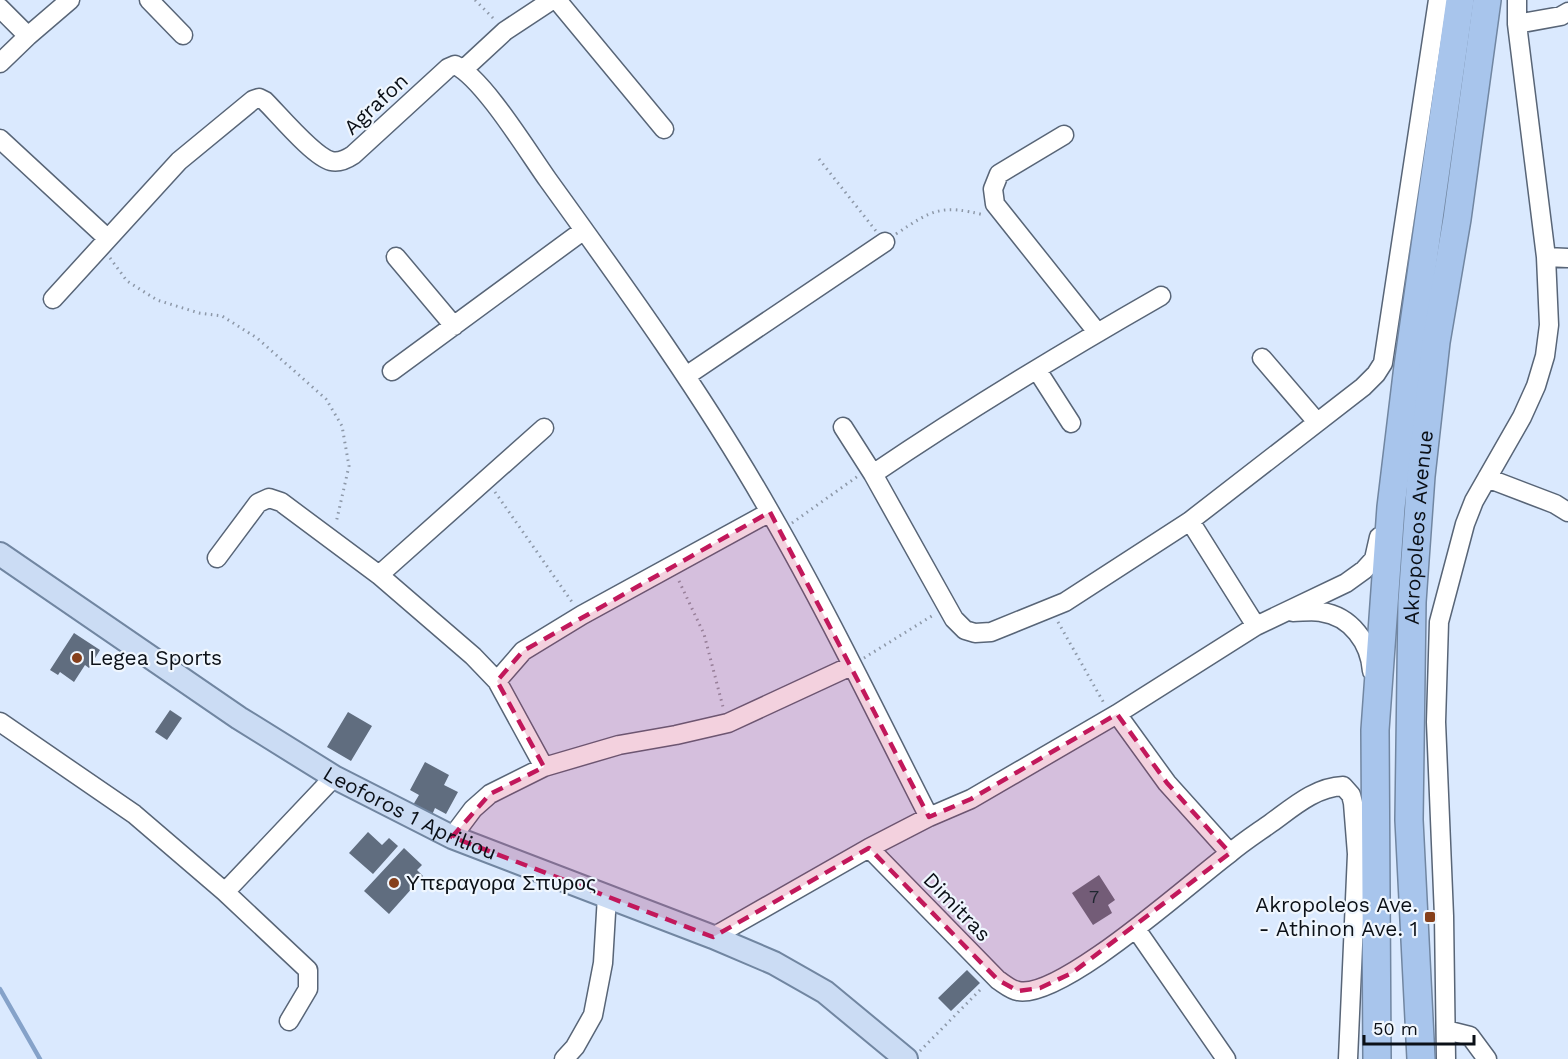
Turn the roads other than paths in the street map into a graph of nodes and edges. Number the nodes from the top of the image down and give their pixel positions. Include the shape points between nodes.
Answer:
1 (70, 0) edge
2 (149, 0) edge
3 (552, 0) edge
4 (557, 0) edge
5 (1438, 0) edge
6 (1460, 0) edge
7 (1487, 0) edge
8 (1517, 0) edge
9 (0, 8) edge
10 (1568, 12) edge
11 (1517, 24) junction
12 (183, 35) dead end
13 (28, 36) junction
14 (0, 63) edge
15 (464, 69) junction
16 (664, 129) dead end
17 (1064, 135) dead end
18 (0, 139) edge
19 (584, 230) junction
20 (107, 238) junction
21 (885, 242) road end
22 (396, 257) dead end
23 (1545, 257) junction
24 (1568, 258) edge
25 (1161, 296) dead end
26 (53, 299) dead end
27 (454, 326) junction
28 (1098, 332) junction
29 (1262, 358) dead end
30 (1037, 370) junction
31 (392, 371) dead end
32 (686, 376) junction
33 (1317, 422) junction
34 (1071, 423) dead end
35 (843, 427) dead end
36 (544, 428) dead end
37 (1400, 430) junction
38 (871, 471) junction
39 (1487, 478) junction
40 (770, 512) junction
41 (1568, 512) edge
42 (1190, 521) junction
43 (0, 554) edge
44 (217, 558) dead end
45 (379, 575) junction
46 (1287, 613) junction
47 (1256, 626) junction
48 (851, 666) junction
49 (496, 681) junction
50 (1115, 716) junction
51 (0, 722) edge
52 (1375, 730) junction
53 (544, 767) junction
54 (334, 777) junction
55 (929, 817) junction
56 (452, 837) junction
57 (869, 848) junction
58 (1230, 853) junction
59 (225, 892) junction
60 (607, 896) junction
61 (1136, 928) junction
62 (713, 937) junction
63 (290, 1021) dead end
64 (1446, 1030) junction
65 (912, 1057) edge
66 (564, 1059) edge
67 (1226, 1059) edge
68 (1348, 1059) edge
69 (1377, 1059) edge
70 (1421, 1059) edge
71 (1446, 1059) edge
72 (1486, 1059) edge

1 - 13 street
2 - 12 street
3 - 15 street via 505,31
4 - 16 street
5 - 33 street via 1383,363 1363,387
6 - 37 highway, Akropoleos Avenue
7 - 70 highway, Akropoleos Avenue via 1436,342 1412,602 1408,820
8 - 11 street
9 - 13 street
10 - 11 street
11 - 23 street
13 - 14 street
15 - 19 street
15 - 20 street, Agrafon via 455,65 448,68 342,161 331,161 320,154 266,101 253,100 179,161
17 - 28 street via 999,174 993,189 995,204
18 - 20 street
19 - 27 street
19 - 32 street
20 - 26 street
21 - 32 street
22 - 27 street
23 - 24 street
23 - 39 street via 1549,325 1545,356 1522,417
25 - 28 street
27 - 31 street
28 - 30 street
29 - 33 street
30 - 34 street
30 - 38 street
32 - 40 street
33 - 42 street
35 - 38 street
36 - 45 street
37 - 46 street via 1374,559 1346,583
37 - 52 highway, Akropoleos Avenue
38 - 42 street via 947,606 965,630 975,633 991,632 1065,602
39 - 41 street
39 - 64 street via 1465,524 1439,622 1436,722
40 - 48 street
40 - 49 street via 523,651
42 - 47 street
43 - 54 main road, Leoforos 1 Apriliou via 239,718
44 - 45 street via 258,503 269,498 281,502
45 - 49 street via 473,656
46 - 47 street
46 - 52 street via 1321,612 1351,626 1360,637 1368,649 1371,666
47 - 50 street
48 - 53 street via 728,723 619,745
48 - 55 street
49 - 53 street
50 - 55 street via 971,799
50 - 58 street via 1167,783
51 - 59 street via 134,814
52 - 69 highway, Akropoleos Avenue
53 - 56 street via 490,794
54 - 56 main road, Leoforos 1 Apriliou
54 - 59 street
55 - 57 street
56 - 60 main road, Leoforos 1 Apriliou
57 - 61 street, Dimitras via 994,976 1018,991 1040,988 1072,973
57 - 62 street
58 - 61 street
58 - 68 street via 1308,796 1335,786 1342,786 1351,795 1357,854
59 - 63 street via 308,970 308,989
60 - 62 main road, Leoforos 1 Apriliou
60 - 66 street via 603,963 593,1015
61 - 67 street
62 - 65 main road, Leoforos 1 Apriliou via 774,963 825,992
64 - 71 street
64 - 72 street via 1470,1036

